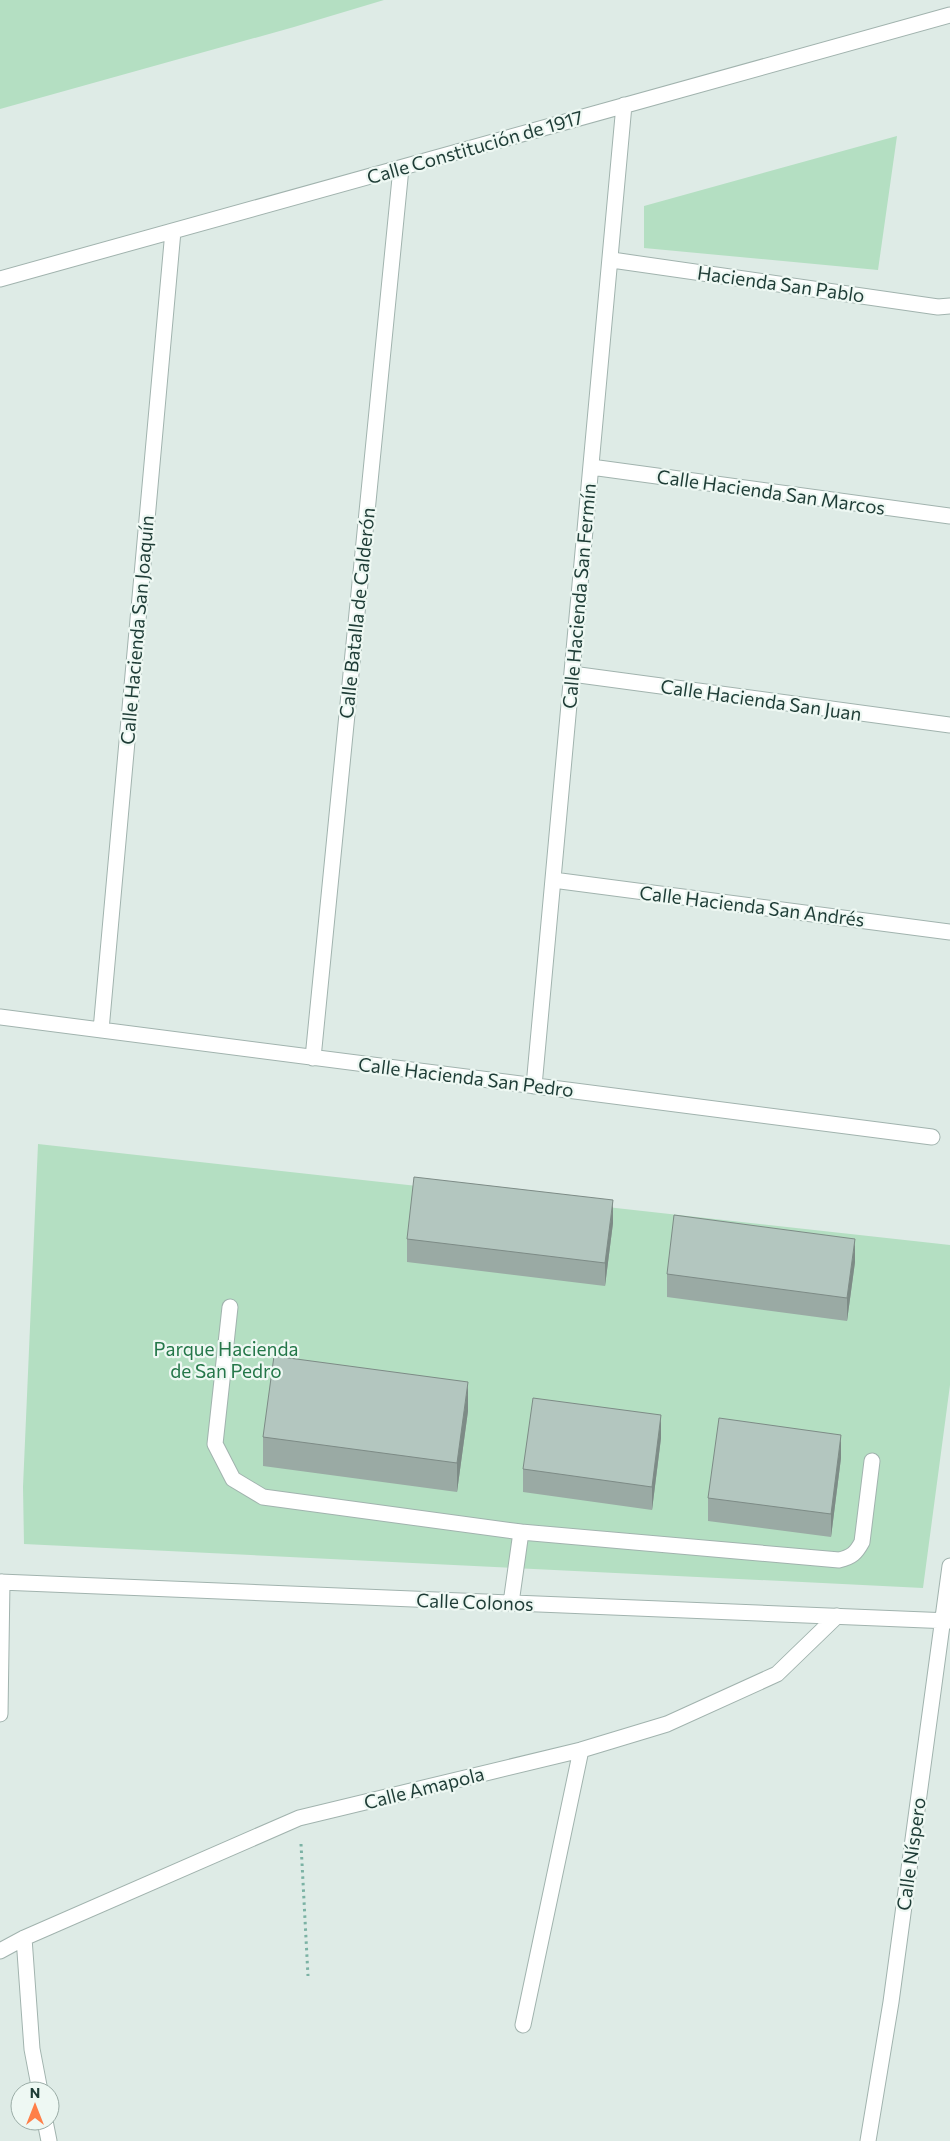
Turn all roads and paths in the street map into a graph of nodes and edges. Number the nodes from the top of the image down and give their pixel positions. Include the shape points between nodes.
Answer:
1 (950, 15) edge
2 (624, 105) junction
3 (401, 168) junction
4 (173, 231) junction
5 (612, 260) junction
6 (0, 279) edge
7 (950, 306) edge
8 (591, 467) junction
9 (950, 516) edge
10 (572, 674) junction
11 (950, 725) edge
12 (553, 880) junction
13 (950, 932) edge
14 (0, 1017) edge
15 (101, 1030) junction
16 (313, 1058) junction
17 (534, 1086) junction
18 (932, 1136) dead end
19 (230, 1307) dead end
20 (872, 1461) dead end
21 (521, 1532) junction
22 (950, 1566) edge
23 (1, 1582) edge
24 (512, 1603) junction
25 (837, 1616) junction
26 (946, 1621) edge
27 (0, 1714) edge
28 (581, 1750) junction
29 (300, 1818) junction
30 (24, 1938) junction
31 (0, 1951) edge
32 (308, 1976) dead end
33 (523, 2025) dead end
34 (38, 2081) edge
35 (868, 2141) edge

1 - 2 street, Calle Constitución de 1917
2 - 3 street, Calle Constitución de 1917
2 - 5 street, Calle Hacienda San Fermín
3 - 4 street, Calle Constitución de 1917
3 - 16 street, Calle Batalla de Calderón
4 - 6 street, Calle Constitución de 1917
4 - 15 street, Calle Hacienda San Joaquín
5 - 7 street, Hacienda San Pablo via 938,307
5 - 8 street, Calle Hacienda San Fermín
8 - 9 street, Calle Hacienda San Marcos
8 - 10 street, Calle Hacienda San Fermín
10 - 11 street, Calle Hacienda San Juan
10 - 12 street, Calle Hacienda San Fermín
12 - 13 street, Calle Hacienda San Andrés
12 - 17 street, Calle Hacienda San Fermín
14 - 15 street, Calle Hacienda San Pedro
15 - 16 street, Calle Hacienda San Pedro
16 - 17 street, Calle Hacienda San Pedro
17 - 18 street, Calle Hacienda San Pedro
19 - 21 street via 215,1444 232,1479 263,1497
20 - 21 street via 862,1542 849,1558 839,1560
21 - 24 street
22 - 26 street, Calle Níspero
23 - 24 street, Calle Colonos
23 - 27 street
24 - 25 street, Calle Colonos
25 - 26 street, Calle Colonos
25 - 28 street, Calle Amapola via 777,1674 667,1724
26 - 35 street, Calle Níspero
28 - 29 street, Calle Amapola
28 - 33 street
29 - 30 street, Calle Amapola
29 - 32 path
30 - 31 street, Calle Amapola
30 - 34 street via 32,2049

